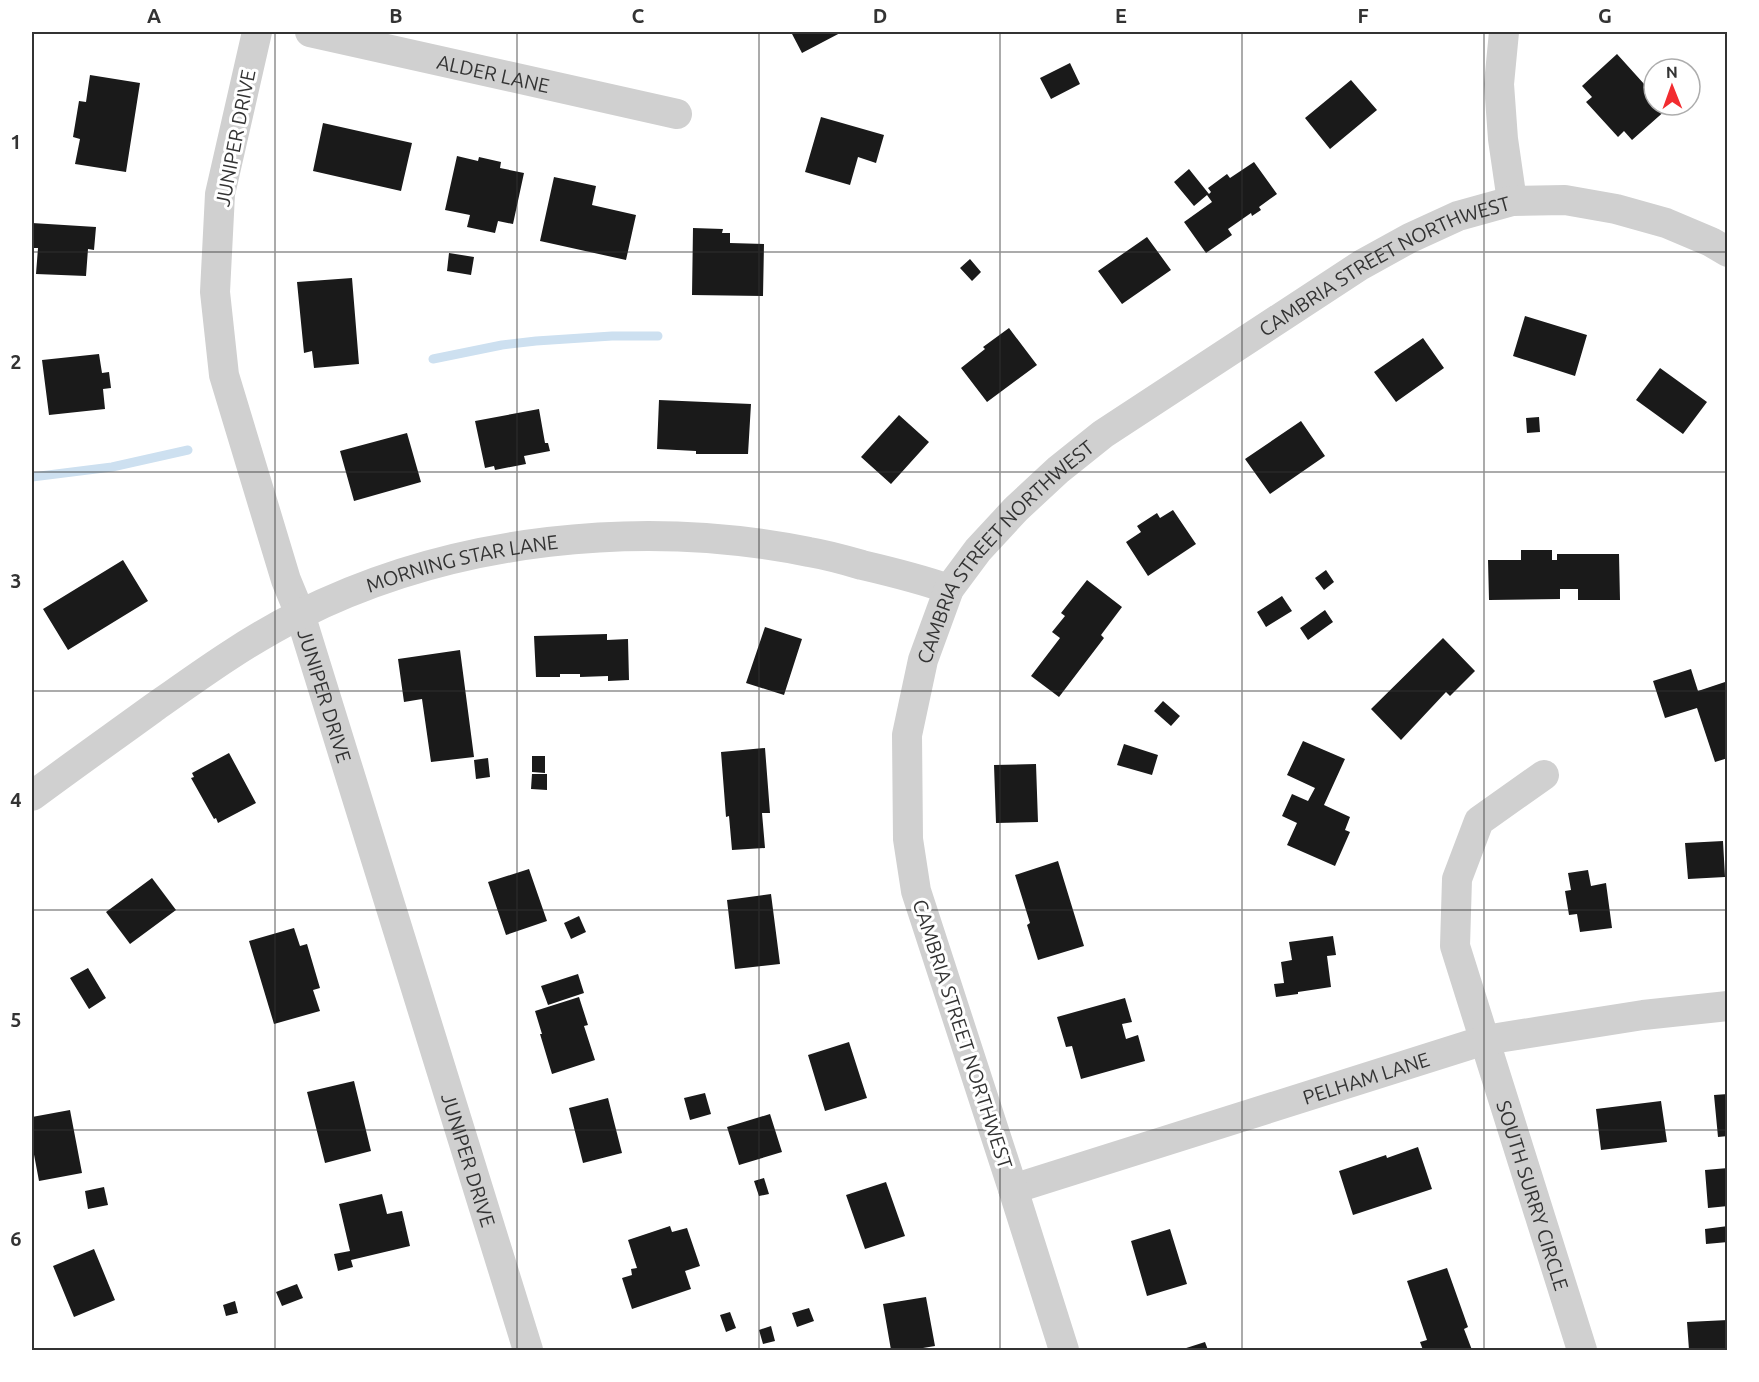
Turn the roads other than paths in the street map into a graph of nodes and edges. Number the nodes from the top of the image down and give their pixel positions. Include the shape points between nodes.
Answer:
1 (257, 32) edge
2 (310, 32) edge
3 (1504, 32) edge
4 (677, 114) dead end
5 (1512, 201) junction
6 (1728, 252) edge
7 (949, 589) junction
8 (300, 614) junction
9 (1544, 775) dead end
10 (32, 796) edge
11 (1728, 1006) edge
12 (1485, 1040) junction
13 (1013, 1189) junction
14 (528, 1350) edge
15 (1064, 1350) edge
16 (1582, 1350) edge

1 - 8 street, JUNIPER DRIVE via 220,194 215,292 224,375 286,580
2 - 4 street, ALDER LANE
3 - 5 street via 1499,84
5 - 6 street, CAMBRIA STREET NORTHWEST via 1565,200 1616,209 1666,224
5 - 7 street, CAMBRIA STREET NORTHWEST via 1458,216 1361,265 1103,434 1016,509
7 - 8 street, MORNING STAR LANE via 809,552 755,543 645,536 534,543 476,554 363,587
7 - 13 street, CAMBRIA STREET NORTHWEST via 923,660 907,735 908,839 916,891
8 - 10 street, MORNING STAR LANE via 204,672
8 - 14 street, JUNIPER DRIVE
9 - 12 street, SOUTH SURRY CIRCLE via 1479,821 1457,879 1455,946
11 - 12 street, PELHAM LANE
12 - 13 street, PELHAM LANE
12 - 16 street, SOUTH SURRY CIRCLE
13 - 15 street, CAMBRIA STREET NORTHWEST

